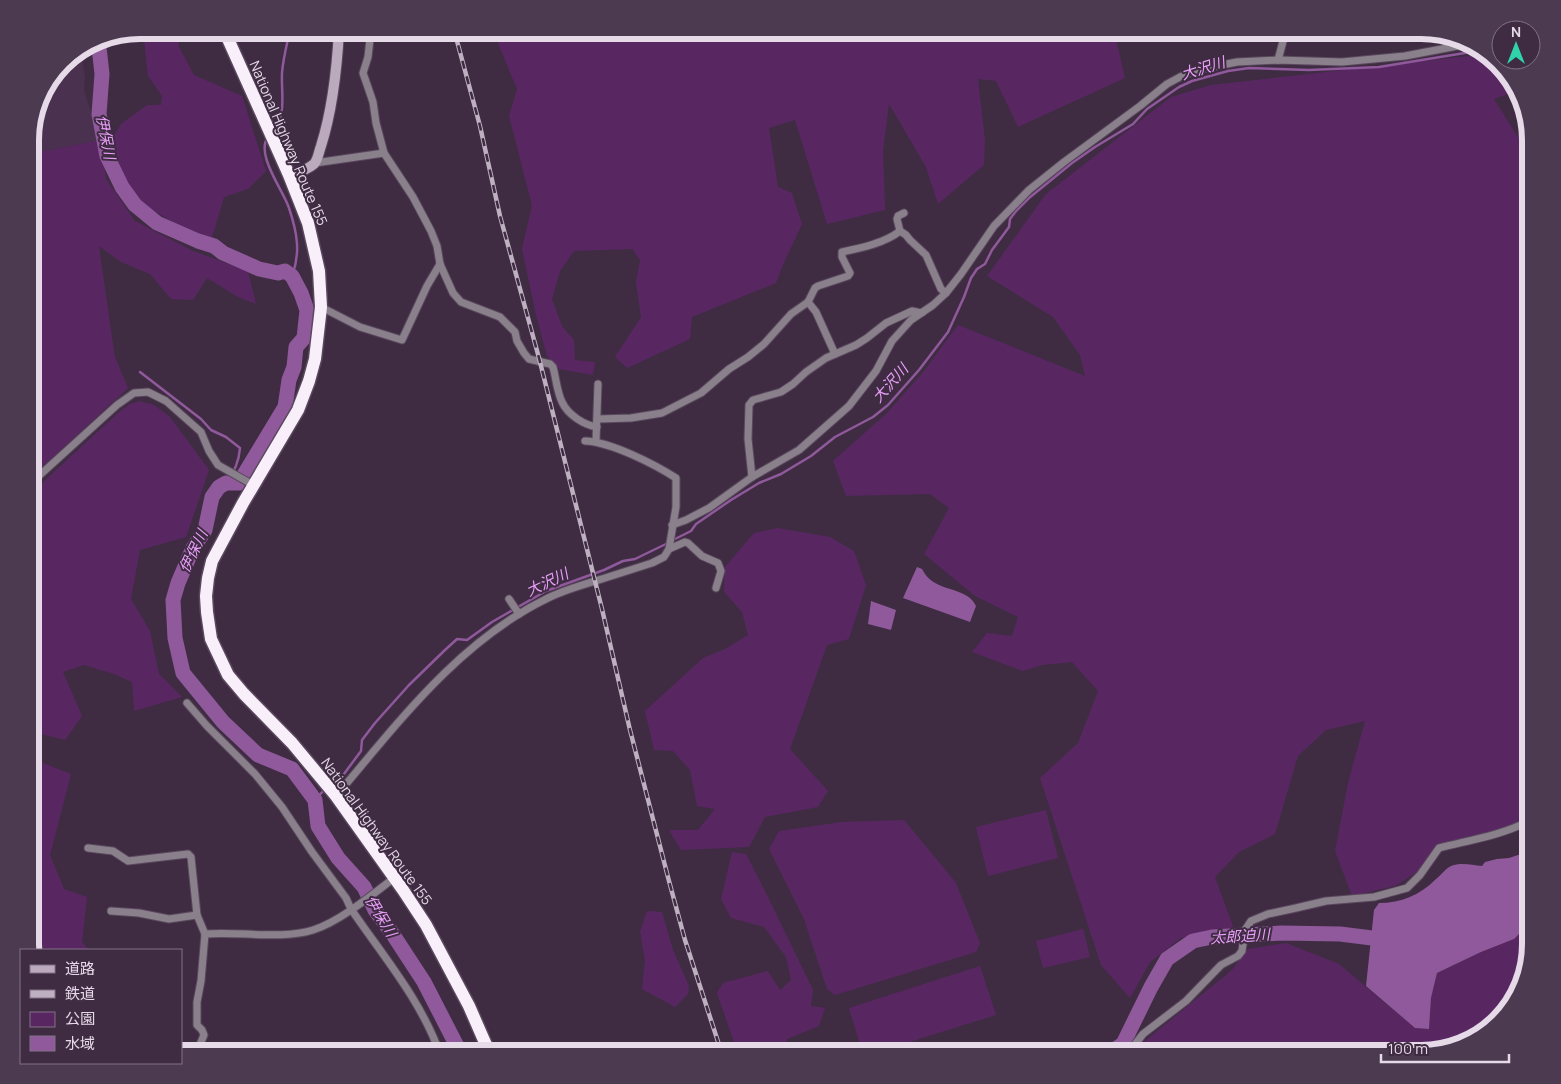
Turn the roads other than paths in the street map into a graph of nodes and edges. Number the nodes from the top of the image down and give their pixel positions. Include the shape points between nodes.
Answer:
1 (228, 39) edge
2 (339, 39) edge
3 (370, 39) edge
4 (1284, 39) edge
5 (1459, 46) edge
6 (1278, 60) junction
7 (384, 153) junction
8 (315, 163) junction
9 (289, 175) junction
10 (904, 213) dead end
11 (900, 231) junction
12 (440, 264) junction
13 (946, 293) junction
14 (808, 302) junction
15 (933, 305) junction
16 (321, 307) junction
17 (835, 354) junction
18 (598, 384) dead end
19 (598, 419) junction
20 (597, 427) junction
21 (585, 441) dead end
22 (596, 441) junction
23 (39, 476) edge
24 (752, 477) junction
25 (251, 483) junction
26 (672, 525) junction
27 (669, 550) junction
28 (716, 588) dead end
29 (509, 599) dead end
30 (518, 613) junction
31 (187, 703) dead end
32 (336, 796) junction
33 (1522, 824) edge
34 (88, 848) dead end
35 (394, 878) junction
36 (353, 908) junction
37 (111, 911) dead end
38 (197, 915) junction
39 (205, 934) junction
40 (200, 1045) edge
41 (436, 1045) edge
42 (486, 1045) edge
43 (1134, 1045) edge

1 - 9 highway, National Highway Route 155
2 - 8 street via 331,108
3 - 7 street via 363,73
4 - 6 street
5 - 6 street via 1405,56 1342,62
6 - 13 street via 1213,66 1167,84 1029,190 994,226
7 - 8 street
7 - 12 street via 414,197 437,246
8 - 9 street
9 - 16 highway, National Highway Route 155 via 308,222 319,271
10 - 11 street via 897,219
11 - 13 street via 926,255
11 - 14 street via 862,248 842,252 850,273 848,276 818,286
12 - 16 street via 402,340 360,327
12 - 20 street via 453,293 461,302 500,317 515,332 529,359 553,367 561,402 568,410 576,418
13 - 15 street
14 - 17 street
14 - 19 street via 791,314 764,344 701,393 662,413
15 - 17 street via 921,313 903,314 856,345
15 - 24 street via 911,320 892,342 876,371 849,406 799,450
16 - 25 highway, National Highway Route 155 via 314,359 298,410
17 - 24 street via 780,392 753,400 749,405
18 - 19 street
19 - 20 street
20 - 22 street
21 - 22 street
22 - 26 street via 653,464 676,478
23 - 25 street via 117,405 134,393 148,392 166,401 202,432 218,465
24 - 26 street via 709,508
25 - 32 highway, National Highway Route 155 via 212,561 206,596 211,639 228,675
26 - 27 street
27 - 28 street via 688,543 702,556 718,563 720,571
27 - 30 street via 664,557 652,563 570,588
29 - 30 street
30 - 32 street via 468,652 404,714
31 - 36 street via 282,807
32 - 35 highway, National Highway Route 155
33 - 43 street via 1439,848 1407,888 1374,898 1326,901 1251,921 1244,930 1242,951 1238,956 1222,965 1186,1001
34 - 38 street via 114,852 128,861 189,855
35 - 36 street
35 - 42 highway, National Highway Route 155 via 426,925
36 - 39 street via 311,930 275,934
36 - 41 street via 426,1020
37 - 38 street via 169,919
38 - 39 street
39 - 40 street via 197,1002 197,1026 204,1035

